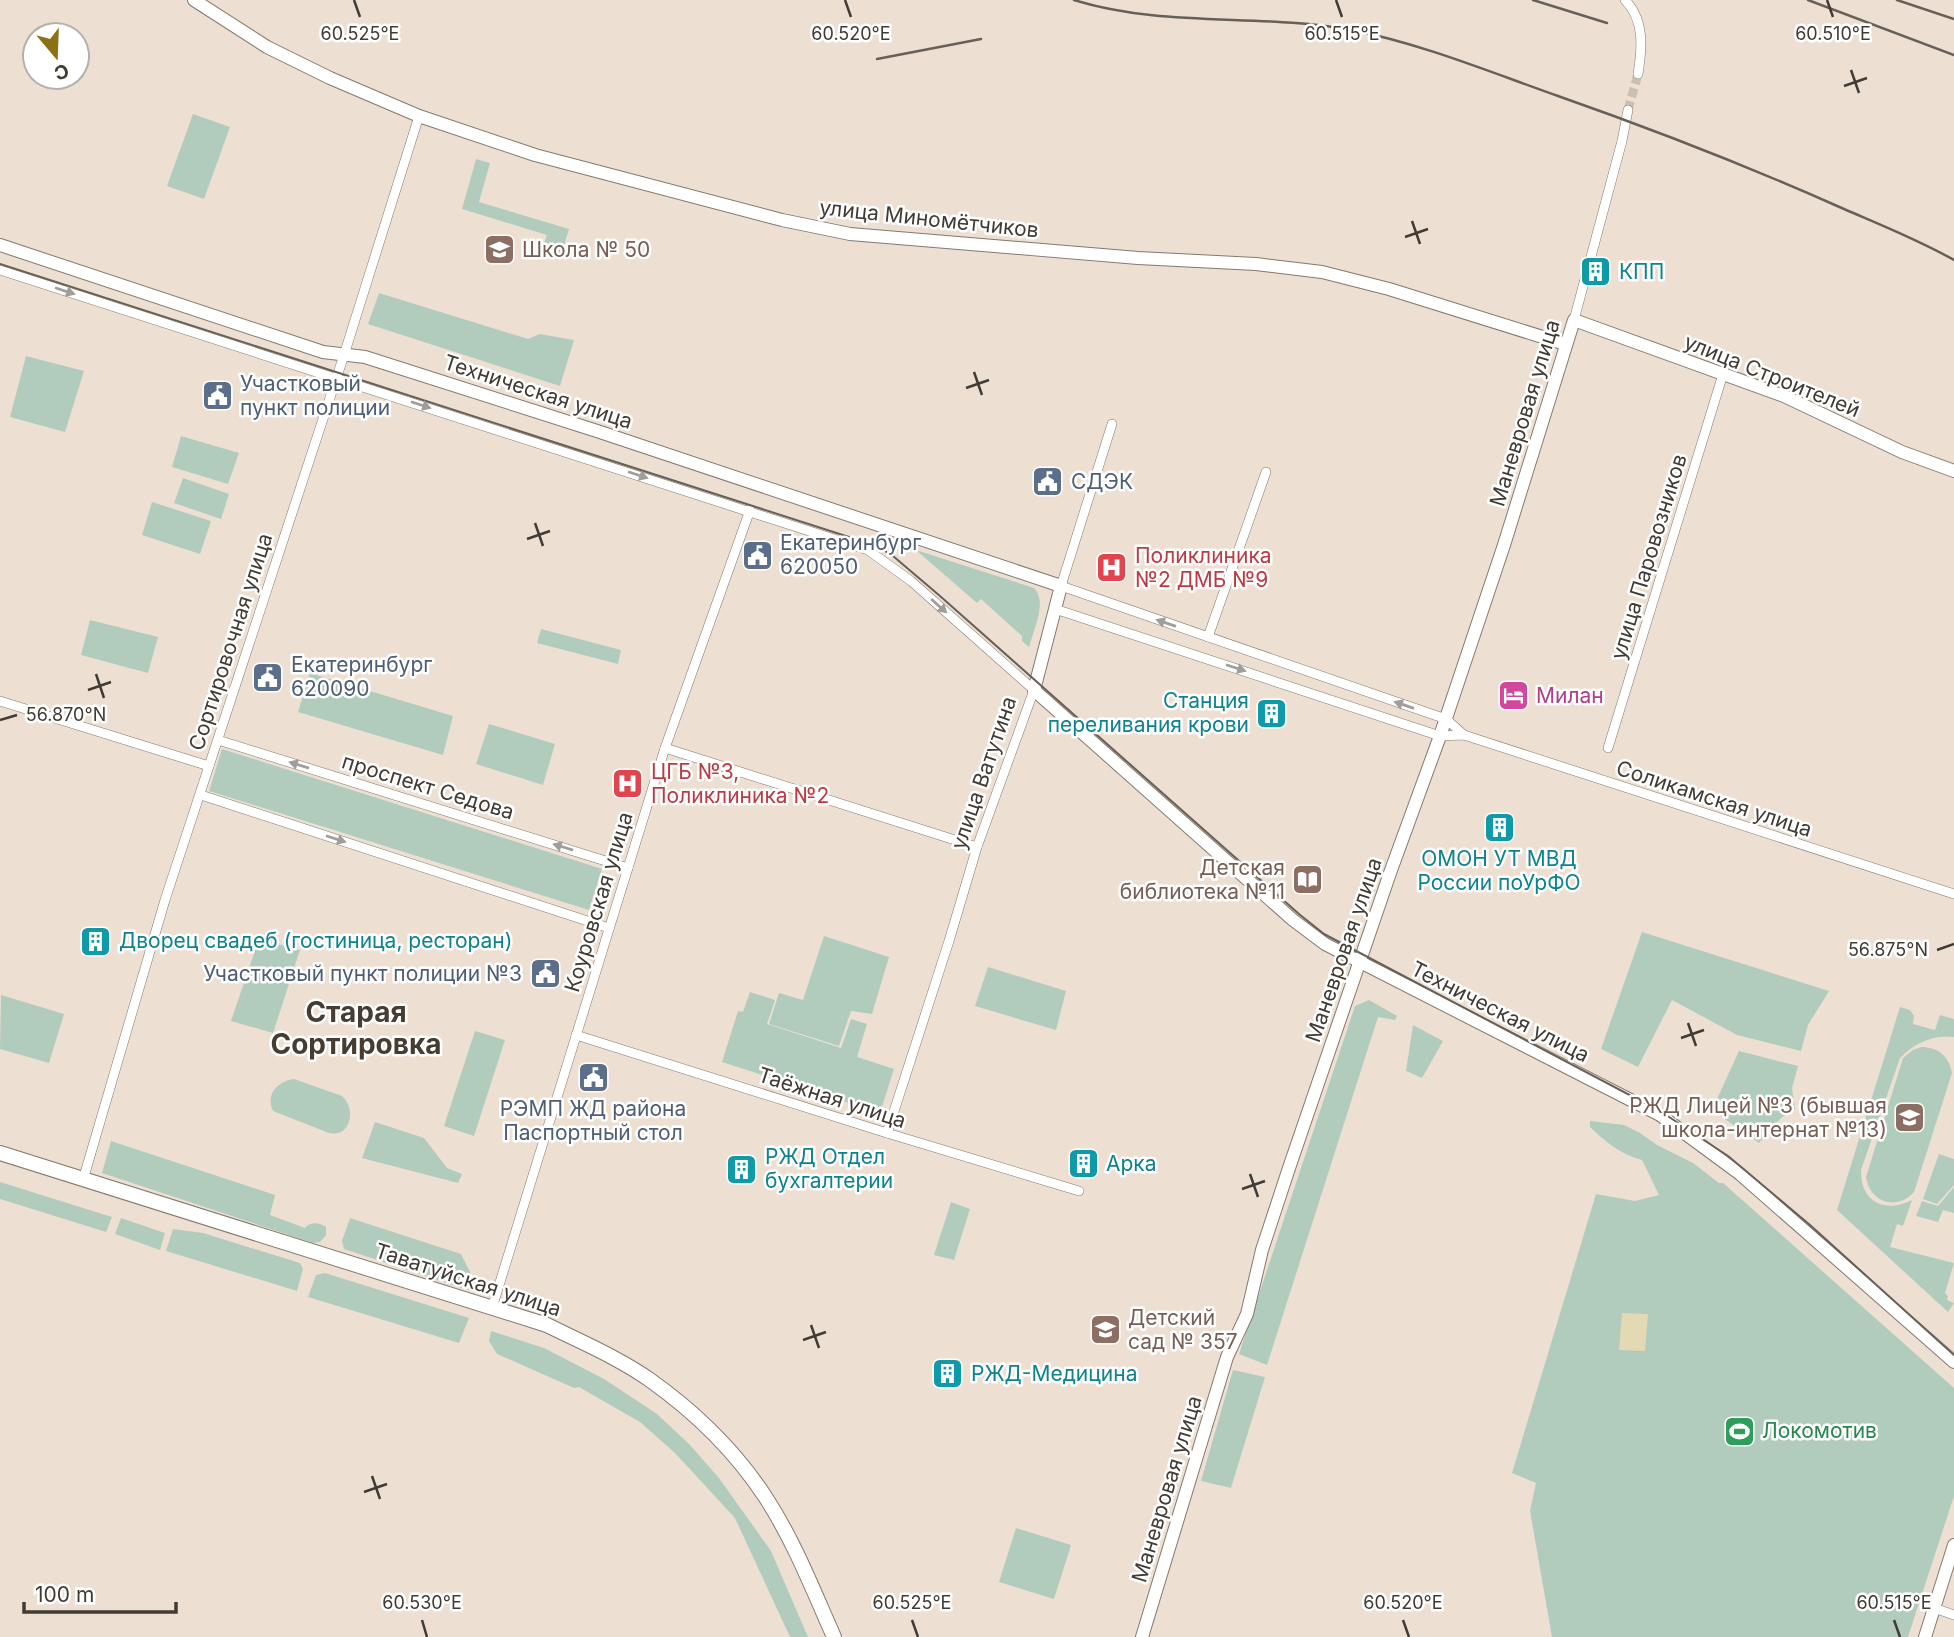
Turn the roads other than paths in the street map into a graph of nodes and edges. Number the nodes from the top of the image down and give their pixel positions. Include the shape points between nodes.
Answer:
1 (194, 0) edge
2 (1625, 0) edge
3 (1637, 74) tunnel mouth
4 (1628, 110) tunnel mouth
5 (419, 116) junction
6 (0, 245) edge
7 (0, 270) edge
8 (1574, 320) junction
9 (1565, 344) junction
10 (344, 355) junction
11 (1723, 374) junction
12 (336, 378) junction
13 (1112, 424) dead end
14 (1954, 471) edge
15 (1266, 472) dead end
16 (750, 510) junction
17 (1061, 586) junction
18 (1055, 608) junction
19 (1208, 638) junction
20 (1034, 690) junction
21 (0, 701) edge
22 (1446, 719) junction
23 (1464, 735) junction
24 (1440, 736) junction
25 (218, 740) junction
26 (665, 748) junction
27 (1608, 748) dead end
28 (209, 766) junction
29 (201, 795) junction
30 (977, 847) junction
31 (628, 868) junction
32 (1954, 894) edge
33 (610, 928) junction
34 (1360, 960) junction
35 (576, 1035) junction
36 (887, 1133) junction
37 (0, 1153) edge
38 (83, 1180) junction
39 (1079, 1191) dead end
40 (492, 1308) junction
41 (1954, 1362) edge
42 (1954, 1545) edge
43 (1934, 1608) junction
44 (1954, 1615) edge
45 (834, 1637) edge
46 (1142, 1637) edge
47 (1925, 1637) edge

1 - 5 street, улица Миномётчиков via 267,47
2 - 3 street via 1641,34
4 - 8 street, Маневровая улица
5 - 9 street, улица Миномётчиков via 535,155 850,234 1322,272
5 - 10 street, Сортировочная улица
6 - 10 street, Техническая улица via 323,352
7 -> 12 street
8 - 9 street, Маневровая улица
8 - 11 street, улица Строителей
9 - 22 street, Маневровая улица
10 - 12 street, Сортировочная улица
10 - 17 street, Техническая улица via 365,357 559,419
11 - 14 street, улица Строителей
11 - 27 street, улица Паровозников
12 -> 16 street
12 - 25 street, Сортировочная улица
13 - 17 street, улица Ватутина
15 - 19 street
16 -> 20 street via 868,550 888,562
16 - 26 street, Коуровская улица
17 - 18 street, улица Ватутина
19 -> 17 street, Соликамская улица
18 - 20 street, улица Ватутина
18 -> 24 street, Соликамская улица
22 -> 19 street, Соликамская улица
20 - 30 street, улица Ватутина
20 - 34 street, Техническая улица via 1293,920 1325,944
21 - 28 street
22 - 23 street, Соликамская улица
22 - 24 street, Маневровая улица
23 - 24 street, Соликамская улица
23 - 32 street, Соликамская улица
24 - 34 street, Маневровая улица
25 - 28 street, Сортировочная улица
31 -> 25 street, проспект Седова
26 - 30 street
26 - 31 street, Коуровская улица
28 - 29 street, Сортировочная улица
29 -> 33 street
29 - 38 street, Сортировочная улица via 165,900
30 - 36 street, улица Ватутина
31 - 33 street, Коуровская улица
33 - 35 street, Коуровская улица
34 - 41 street, Техническая улица via 1660,1115 1740,1174
34 - 46 street, Маневровая улица via 1262,1250 1247,1314 1227,1357
35 - 36 street, Таёжная улица
35 - 40 street, Коуровская улица
36 - 39 street, Таёжная улица
37 - 38 main road, Таватуйская улица
38 - 40 main road, Таватуйская улица
40 - 45 main road, Таватуйская улица via 547,1325 596,1349 649,1380 694,1415 765,1497
42 - 43 street
43 - 44 street
43 - 47 street

